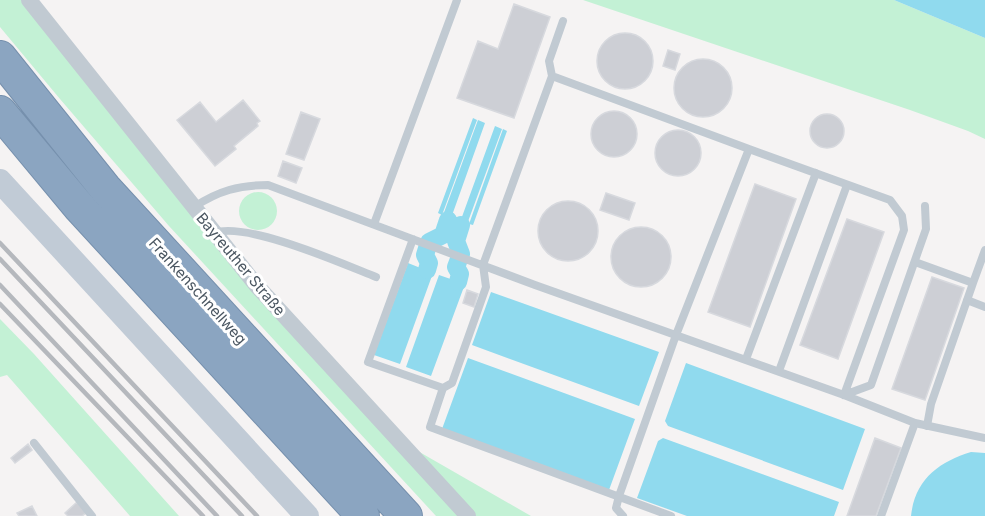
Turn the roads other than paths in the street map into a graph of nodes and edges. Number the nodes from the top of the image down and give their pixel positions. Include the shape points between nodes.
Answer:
1 (29, 0) edge
2 (457, 0) edge
3 (563, 21) dead end
4 (0, 57) edge
5 (552, 76) junction
6 (0, 112) edge
7 (749, 149) junction
8 (816, 173) junction
9 (0, 181) edge
10 (847, 184) junction
11 (924, 206) dead end
12 (193, 208) junction
13 (374, 224) junction
14 (214, 234) junction
15 (413, 239) junction
16 (985, 250) edge
17 (915, 262) junction
18 (483, 265) junction
19 (376, 277) dead end
20 (973, 283) junction
21 (967, 300) junction
22 (985, 307) edge
23 (676, 335) junction
24 (746, 359) junction
25 (779, 371) junction
26 (443, 388) junction
27 (844, 394) junction
28 (915, 423) junction
29 (927, 426) junction
30 (985, 438) edge
31 (34, 443) dead end
32 (619, 496) junction
33 (92, 516) edge
34 (307, 516) edge
35 (363, 516) edge
36 (406, 516) edge
37 (468, 516) edge
38 (623, 516) edge
39 (671, 516) edge
40 (881, 516) edge

1 - 12 street, Bayreuther Straße
2 - 13 lane
3 - 5 lane via 549,62
4 - 36 highway, Frankenschnellweg via 105,188
5 - 7 lane
5 - 18 lane
6 - 35 highway, Frankenschnellweg via 80,208
7 - 8 lane
7 - 23 lane
8 - 10 lane
8 - 24 lane
9 - 34 main road
10 - 25 lane
10 - 27 lane via 890,200 902,216 904,230
11 - 17 lane via 926,229
12 - 13 lane via 244,185 268,185
12 - 14 street, Bayreuther Straße
13 - 15 lane
14 - 19 lane via 241,232 272,238
14 - 37 street, Bayreuther Straße via 256,286
15 - 18 lane
15 - 26 lane via 368,362
16 - 20 lane
17 - 20 lane
17 - 27 lane via 871,386
18 - 23 lane
18 - 26 lane via 486,287 452,383
20 - 21 lane
21 - 22 lane
21 - 29 lane
23 - 24 lane
23 - 32 lane
24 - 25 lane
25 - 27 lane
26 - 32 lane via 430,427
27 - 28 lane
28 - 29 lane
28 - 40 lane
29 - 30 lane
31 - 33 lane
32 - 38 lane via 616,508
32 - 39 lane

